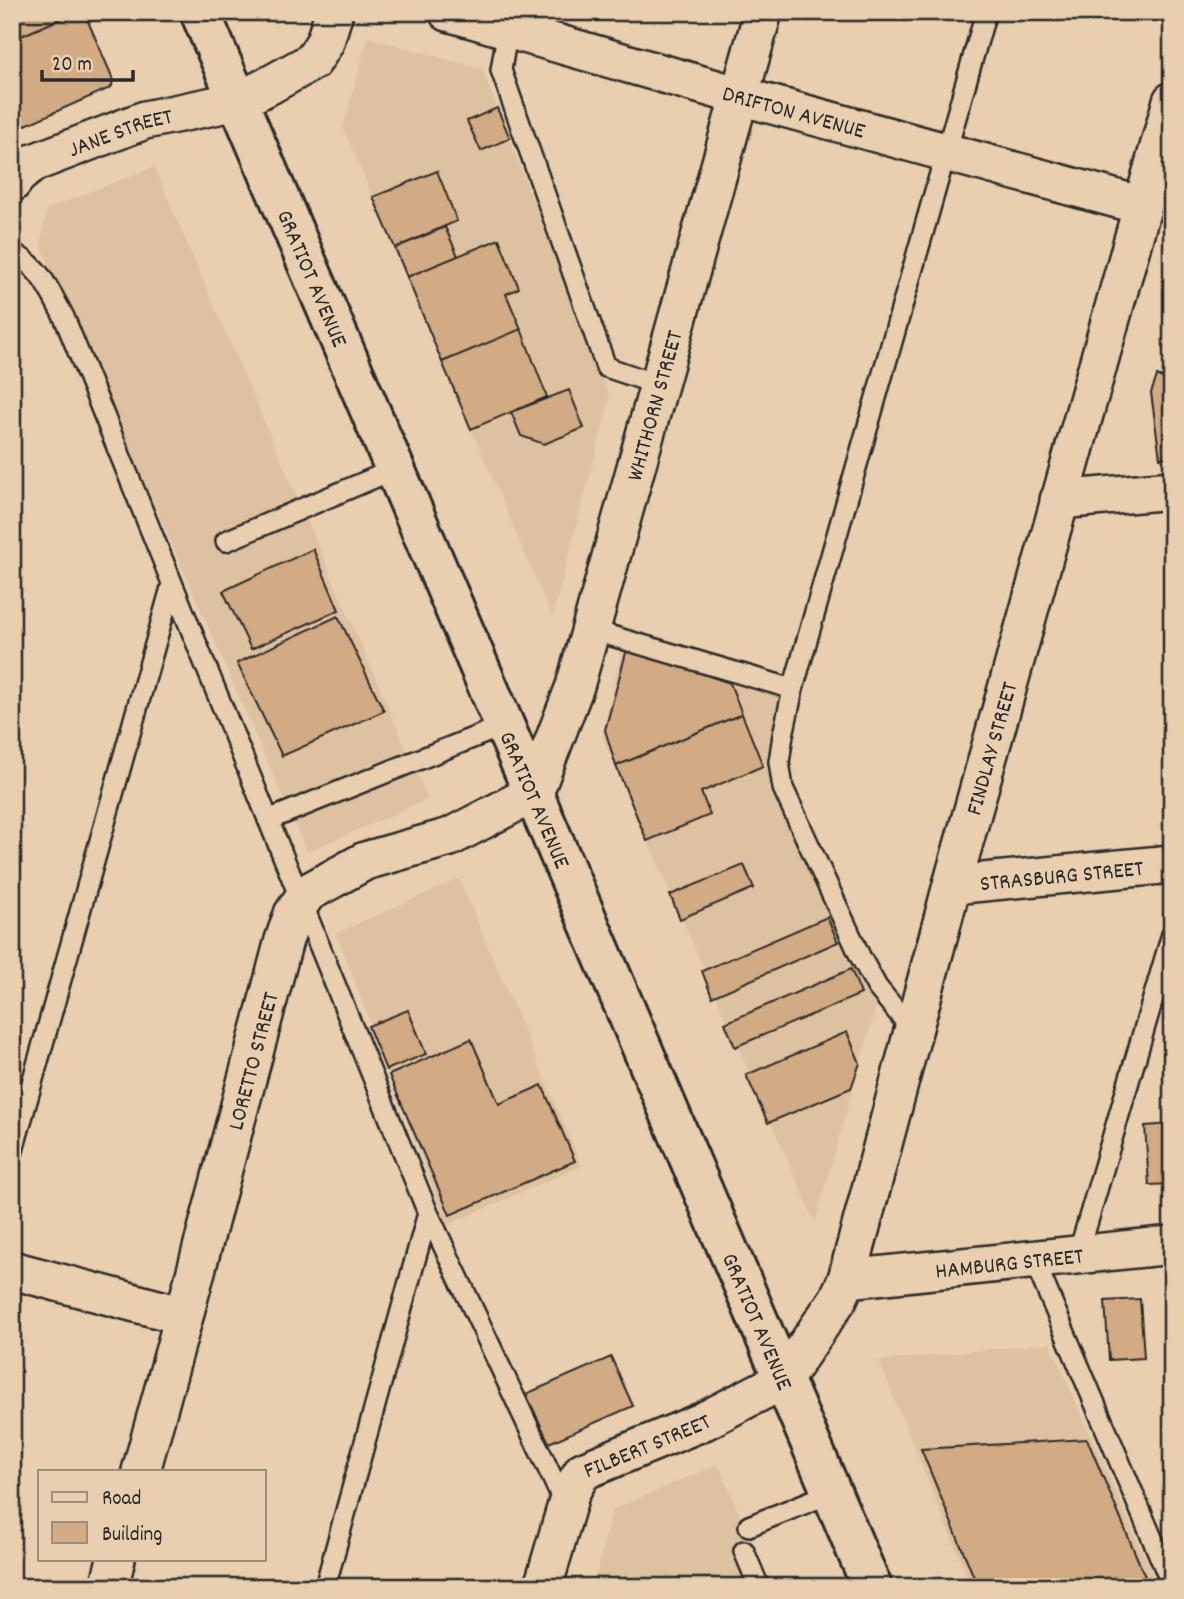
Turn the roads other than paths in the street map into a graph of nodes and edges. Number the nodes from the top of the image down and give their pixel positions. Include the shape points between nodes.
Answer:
1 (200, 12) edge
2 (334, 12) edge
3 (448, 12) edge
4 (763, 12) edge
5 (986, 12) edge
6 (530, 26) edge
7 (740, 96) junction
8 (238, 101) junction
9 (1172, 101) edge
10 (947, 153) junction
11 (13, 182) edge
12 (1143, 206) junction
13 (12, 253) edge
14 (659, 385) junction
15 (395, 469) junction
16 (1172, 490) edge
17 (1059, 500) junction
18 (226, 541) dead end
19 (172, 584) junction
20 (591, 630) junction
21 (793, 688) junction
22 (505, 725) junction
23 (534, 793) junction
24 (268, 820) junction
25 (1172, 864) edge
26 (953, 885) junction
27 (301, 902) junction
28 (1172, 934) edge
29 (913, 1031) junction
30 (12, 1154) edge
31 (428, 1213) junction
32 (1172, 1245) edge
33 (1077, 1255) junction
34 (1034, 1259) junction
35 (12, 1270) edge
36 (847, 1279) junction
37 (184, 1316) junction
38 (783, 1380) junction
39 (141, 1470) edge
40 (831, 1493) junction
41 (566, 1507) junction
42 (749, 1527) dead end
43 (744, 1551) dead end
44 (116, 1560) edge
45 (1172, 1585) edge
46 (109, 1587) edge
47 (325, 1587) edge
48 (543, 1587) edge
49 (759, 1587) edge
50 (872, 1587) edge

1 - 8 main road, GRATIOT AVENUE
2 - 8 street, JANE STREET via 325,42 313,61
3 - 6 street, DRIFTON AVENUE
4 - 7 street, WHITHORN STREET
5 - 10 lane
6 - 7 street, DRIFTON AVENUE
6 - 14 lane via 501,70 606,367
7 - 10 street, DRIFTON AVENUE
7 - 14 street, WHITHORN STREET
8 - 11 street, JANE STREET via 145,120 33,163
8 - 15 main road, GRATIOT AVENUE
9 - 12 street, FINDLAY STREET
10 - 12 street, DRIFTON AVENUE
10 - 21 lane
12 - 17 street, FINDLAY STREET
13 - 19 lane via 41,276 64,317
14 - 20 street, WHITHORN STREET
15 - 18 lane
15 - 22 main road, GRATIOT AVENUE
16 - 17 street
17 - 26 street, FINDLAY STREET
19 - 24 lane
19 - 30 lane
20 - 21 lane
20 - 23 street, WHITHORN STREET
21 - 29 lane via 779,762 783,788 860,956 877,987
22 - 23 main road, GRATIOT AVENUE
22 - 24 lane
23 - 27 street, LORETTO STREET via 450,837 365,861 307,893
23 - 38 main road, GRATIOT AVENUE
24 - 27 lane
25 - 26 street, STRASBURG STREET
26 - 29 street, FINDLAY STREET
27 - 31 lane
27 - 37 street, LORETTO STREET via 284,940
28 - 33 lane
29 - 36 street, FINDLAY STREET
31 - 41 lane
31 - 47 lane
32 - 33 street, HAMBURG STREET
33 - 34 street, HAMBURG STREET
34 - 36 street, HAMBURG STREET
34 - 45 lane
35 - 37 street
36 - 38 street, FINDLAY STREET
37 - 39 street, LORETTO STREET
38 - 40 main road, GRATIOT AVENUE
38 - 41 street, FILBERT STREET via 704,1421 583,1471
40 - 42 lane
40 - 50 main road, GRATIOT AVENUE
41 - 48 street, FILBERT STREET
43 - 49 lane
44 - 46 street

